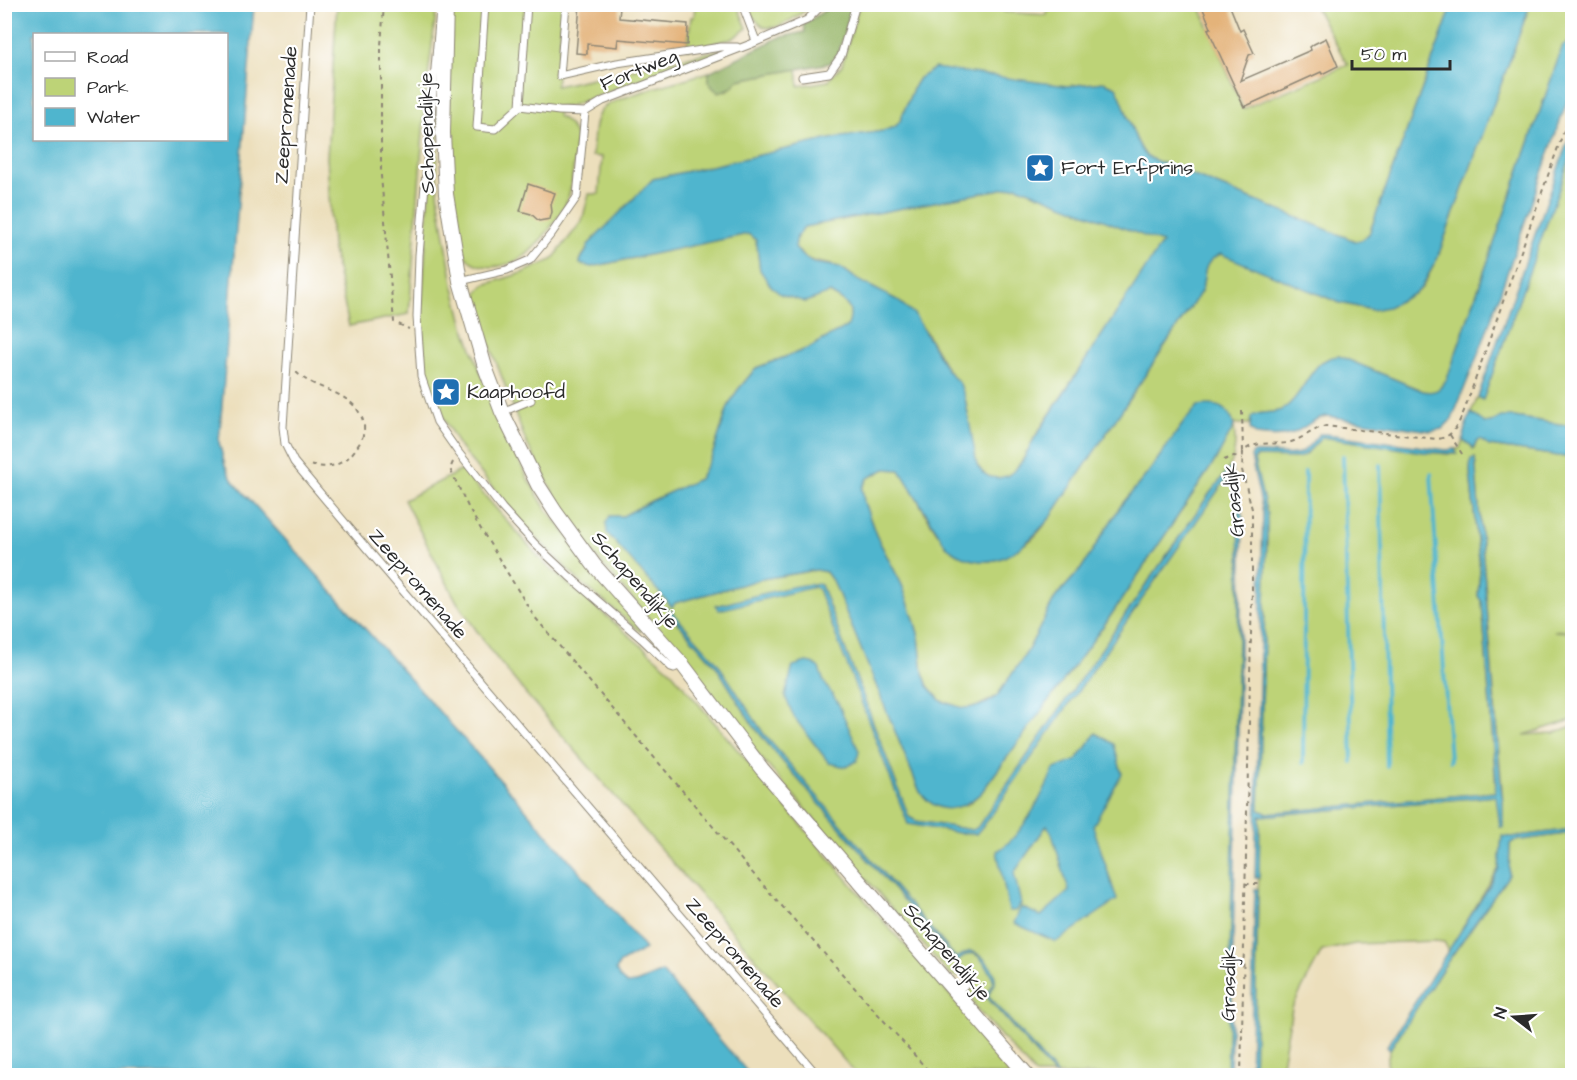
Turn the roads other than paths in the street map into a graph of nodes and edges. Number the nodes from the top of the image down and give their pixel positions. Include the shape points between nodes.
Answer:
1 (310, 4) edge
2 (440, 4) edge
3 (446, 4) edge
4 (485, 4) edge
5 (527, 4) edge
6 (566, 4) edge
7 (742, 4) edge
8 (823, 4) edge
9 (856, 4) edge
10 (756, 42) junction
11 (742, 47) junction
12 (802, 77) dead end
13 (520, 106) junction
14 (585, 112) junction
15 (459, 282) junction
16 (531, 400) dead end
17 (502, 412) junction
18 (682, 663) junction
19 (972, 978) dead end
20 (956, 993) junction
21 (818, 1076) edge
22 (1028, 1076) edge

1 - 21 lane, Zeepromenade via 285,444 294,462
2 - 18 lane via 420,244 417,333 421,376 437,422 502,508 535,544 671,667
3 - 15 street, Schapendijkje via 443,133 446,194
4 - 13 lane via 477,127 495,129
5 - 13 lane
6 - 11 lane via 560,76 617,63
7 - 10 lane
8 - 10 lane, Fortweg via 807,20
9 - 12 lane via 841,56 829,74
10 - 11 lane, Fortweg
11 - 14 lane, Fortweg via 603,101
13 - 14 lane
14 - 15 lane, Fortweg via 577,197 552,232 530,260
15 - 17 street, Schapendijkje
16 - 17 lane
17 - 18 street, Schapendijkje via 521,455 556,513 594,565
18 - 20 street, Schapendijkje via 762,769
19 - 20 lane
20 - 22 street, Schapendijkje

